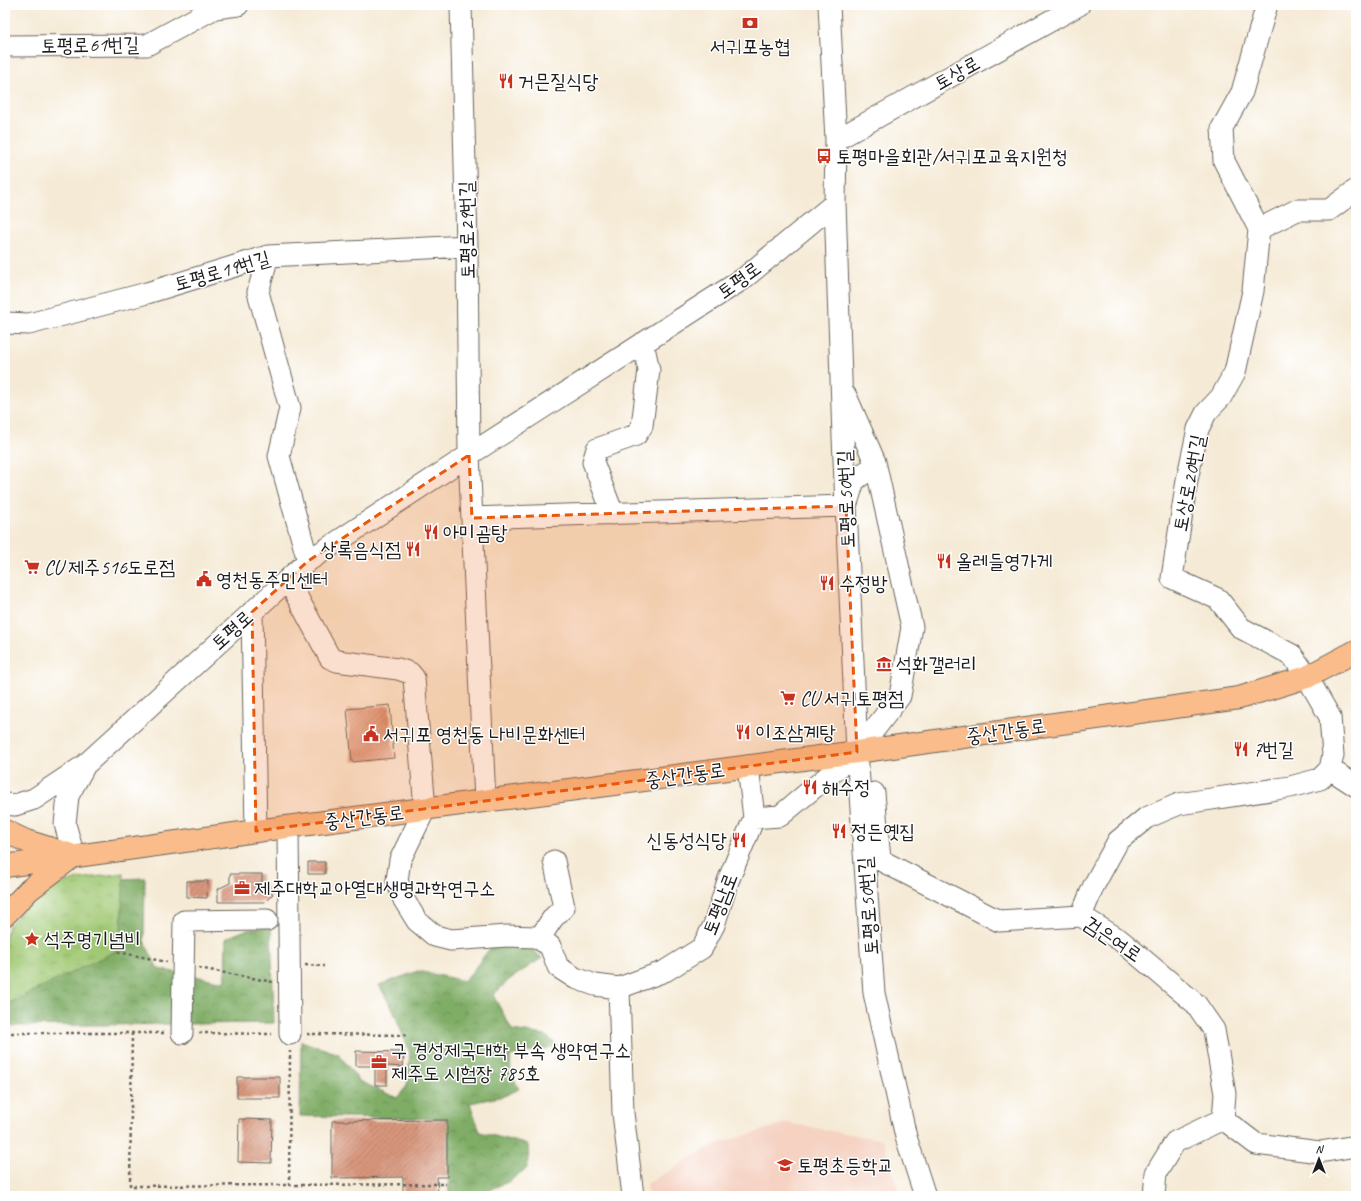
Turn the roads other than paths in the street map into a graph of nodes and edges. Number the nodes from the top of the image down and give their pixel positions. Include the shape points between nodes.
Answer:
1 (238, 5) edge
2 (461, 5) edge
3 (828, 5) edge
4 (1079, 5) edge
5 (1263, 5) edge
6 (216, 6) edge
7 (5, 46) edge
8 (836, 140) junction
9 (1356, 190) edge
10 (835, 203) junction
11 (1259, 229) junction
12 (468, 246) junction
13 (268, 256) junction
14 (5, 323) edge
15 (642, 343) junction
16 (841, 387) junction
17 (469, 455) junction
18 (877, 471) junction
19 (846, 506) junction
20 (613, 514) junction
21 (472, 518) junction
22 (308, 561) junction
23 (288, 580) junction
24 (252, 612) junction
25 (1356, 651) edge
26 (1307, 677) junction
27 (863, 751) junction
28 (85, 765) junction
29 (748, 766) junction
30 (1330, 769) junction
31 (1356, 786) edge
32 (485, 801) junction
33 (5, 804) edge
34 (425, 809) junction
35 (754, 818) junction
36 (288, 827) junction
37 (256, 831) junction
38 (5, 832) edge
39 (74, 856) junction
40 (554, 861) dead end
41 (5, 866) edge
42 (5, 915) edge
43 (1081, 916) junction
44 (267, 920) dead end
45 (539, 939) junction
46 (619, 988) junction
47 (182, 1033) road end
48 (290, 1034) road end
49 (1223, 1119) junction
50 (1356, 1146) edge
51 (633, 1196) edge
52 (925, 1196) edge
53 (1154, 1196) edge

1 - 6 street, 토평로61번길
2 - 12 street, 토평로29번길
3 - 8 street
4 - 8 street, 토상로
5 - 11 street via 1266,8 1242,92 1222,128 1224,161
6 - 7 street, 토평로61번길 via 147,45
8 - 10 street
9 - 11 street via 1329,210 1297,210
10 - 15 street, 토평로 via 743,279
10 - 16 street, 토평로50번길
11 - 26 street, 토상로20번길 via 1253,291 1235,372 1221,397 1206,413 1198,429 1187,480 1172,578 1218,599 1241,628 1292,655
12 - 13 street, 토평로19번길
12 - 17 street, 토평로29번길
13 - 14 street, 토평로19번길 via 147,293 29,324
13 - 22 street via 258,292 290,408 279,456
15 - 17 street, 토평로
15 - 20 street via 649,370 642,426 636,435 596,449 593,462
16 - 18 street
16 - 19 street, 토평로50번길
17 - 21 street
17 - 22 street, 토평로
18 - 19 street via 867,472 854,481
18 - 27 street via 912,627 900,696
19 - 20 street
19 - 27 street, 토평로50번길
20 - 21 street
21 - 32 street
22 - 23 street, 토평로
23 - 24 street, 토평로
23 - 34 street via 330,658 398,669 410,673 414,678
24 - 28 street, 토평로
24 - 37 street
25 - 26 main road, 중산간동로
26 - 27 main road, 중산간동로 via 1239,698
26 - 30 street via 1330,717 1333,755
27 - 29 main road, 중산간동로
27 - 35 street via 780,816
27 - 43 street, 검은여로 via 880,860 999,921
27 - 52 street, 토평로50번길 via 874,993 906,1138
28 - 33 street via 34,799 16,805
28 - 39 street via 68,796 65,824
29 - 32 main road, 중산간동로
29 - 35 street, 토평남로
30 - 31 street
30 - 43 street via 1320,779 1290,787 1179,804 1146,818 1118,841 1094,885
32 - 34 main road, 중산간동로
34 - 36 main road, 중산간동로
34 - 45 street via 400,860 397,880 404,900 417,921 436,936 452,940 507,936
35 - 46 street, 토평남로 via 728,881 714,925 702,948 665,971
36 - 37 main road, 중산간동로
36 - 48 street
37 - 39 main road, 중산간동로
38 - 39 main road
39 - 41 main road, 중산간동로
39 - 42 main road via 29,890
40 - 45 street via 564,907
43 - 49 street, 검은여로 via 1120,940 1196,1004 1214,1030 1225,1094
44 - 47 street via 184,921
45 - 46 street via 550,946 558,967 575,978
46 - 51 street via 623,1112
49 - 50 street via 1256,1144 1320,1152
49 - 53 street via 1175,1142 1156,1173

